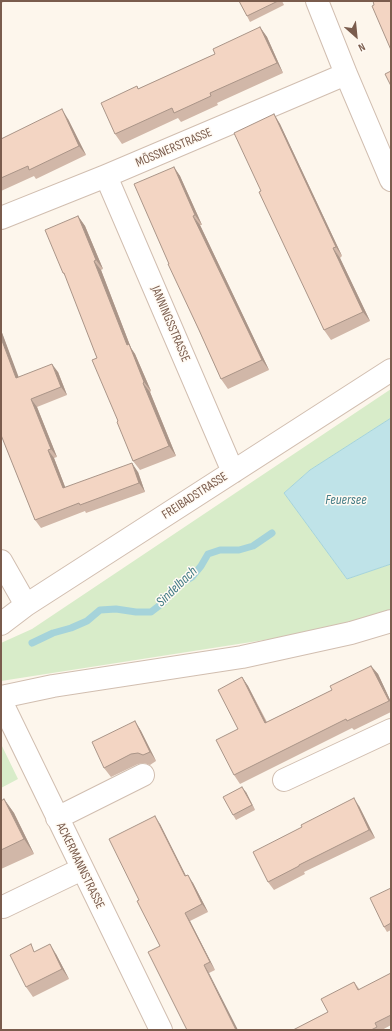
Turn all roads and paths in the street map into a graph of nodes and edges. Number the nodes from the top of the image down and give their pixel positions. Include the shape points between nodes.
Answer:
1 (317, 1) edge
2 (346, 74) junction
3 (106, 176) junction
4 (391, 180) edge
5 (1, 218) edge
6 (391, 370) edge
7 (233, 472) junction
8 (1, 562) edge
9 (26, 605) junction
10 (391, 621) edge
11 (1, 624) edge
12 (1, 697) edge
13 (1, 701) edge
14 (391, 730) edge
15 (143, 775) dead end
16 (284, 780) dead end
17 (57, 818) junction
18 (82, 869) junction
19 (3, 907) dead end
20 (161, 1030) edge

1 - 2 street
2 - 3 street, MÖSSNERSTRASSE
2 - 4 street
3 - 5 street, MÖSSNERSTRASSE
3 - 7 street, JANNINGSSTRASSE
6 - 7 street, FREIBADSTRASSE
7 - 9 street, FREIBADSTRASSE
8 - 9 street
9 - 11 street, FREIBADSTRASSE
10 - 12 street via 242,657 54,686
13 - 17 street, ACKERMANNSTRASSE
14 - 16 street
15 - 17 street
17 - 18 street, ACKERMANNSTRASSE
18 - 19 street
18 - 20 street, ACKERMANNSTRASSE

